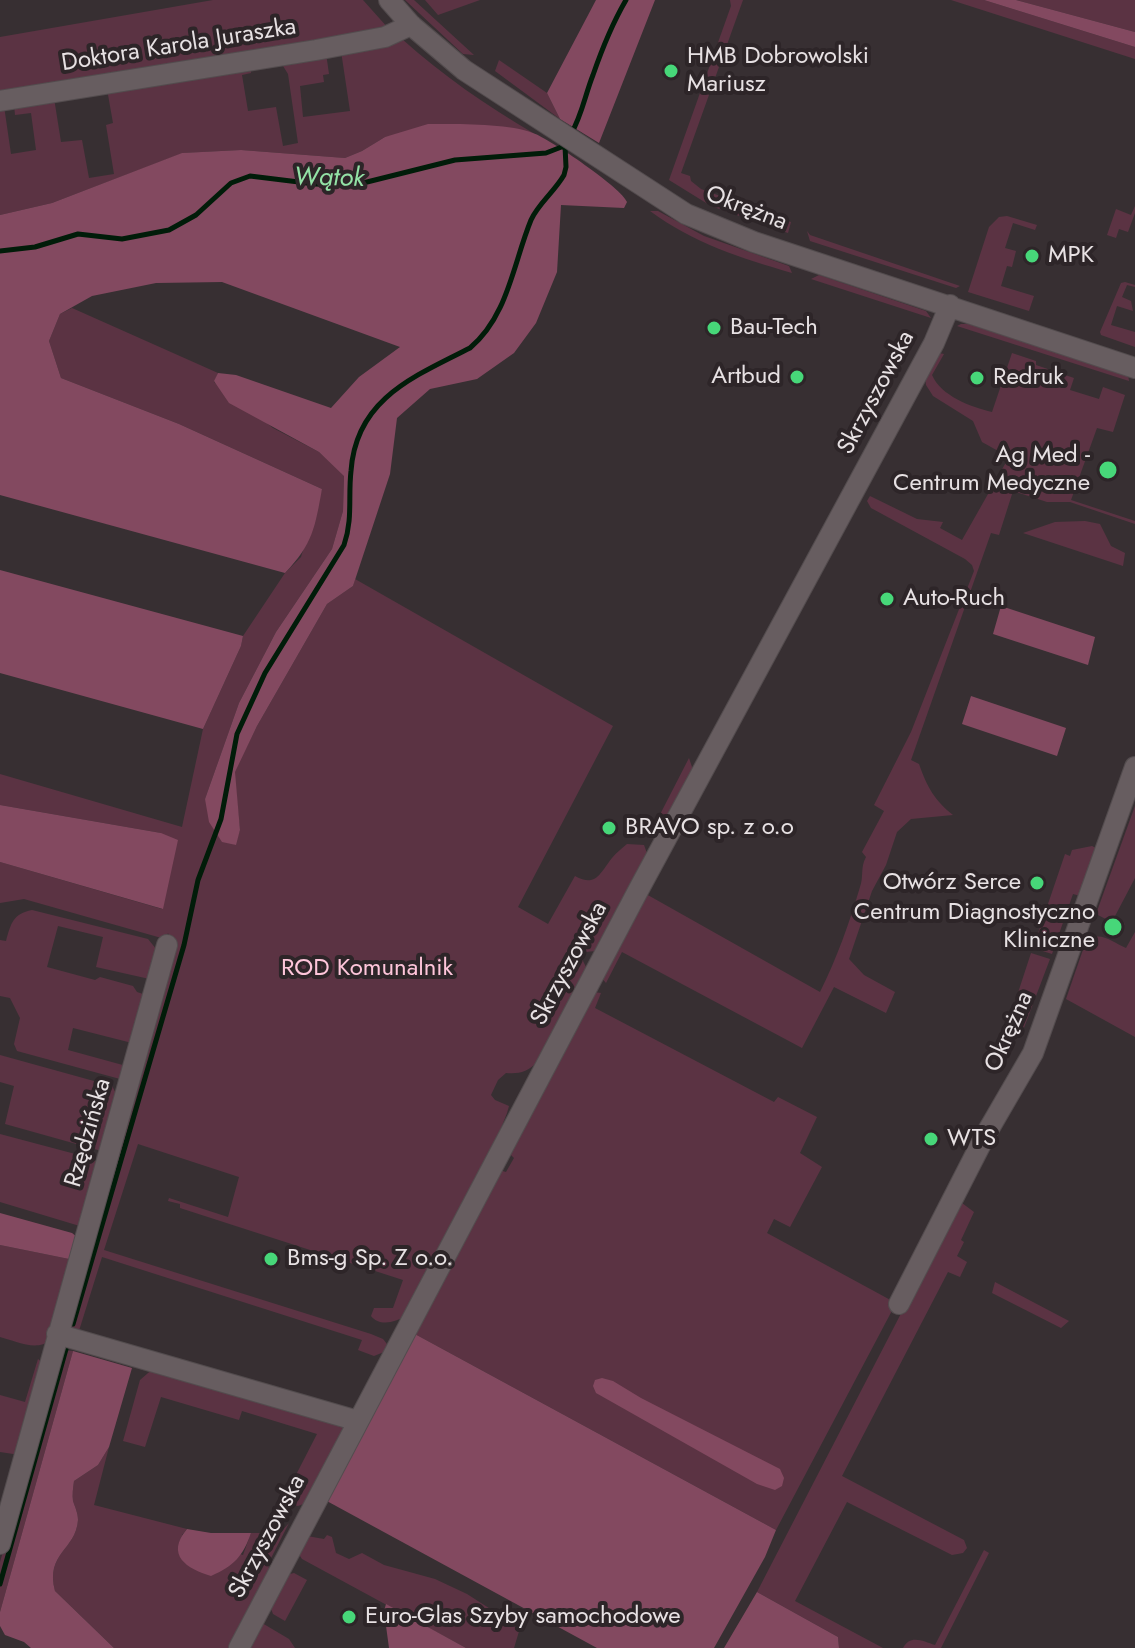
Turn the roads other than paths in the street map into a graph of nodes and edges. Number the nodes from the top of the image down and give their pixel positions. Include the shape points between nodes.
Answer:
1 (389, 0) edge
2 (411, 25) junction
3 (0, 101) edge
4 (950, 305) junction
5 (1135, 368) edge
6 (1135, 767) edge
7 (167, 945) dead end
8 (899, 1304) dead end
9 (57, 1334) junction
10 (358, 1421) junction
11 (0, 1544) edge
12 (239, 1648) edge

1 - 2 street, Okrężna
2 - 3 street, Doktora Karola Juraszka via 385,37 316,50
2 - 4 street, Okrężna via 464,70 686,214 724,232
4 - 5 street, Okrężna
4 - 10 street, Skrzyszowska
6 - 8 street, Okrężna via 1033,1053
7 - 9 street, Rzędzińska
9 - 10 street
9 - 11 street, Rzędzińska
10 - 12 street, Skrzyszowska

